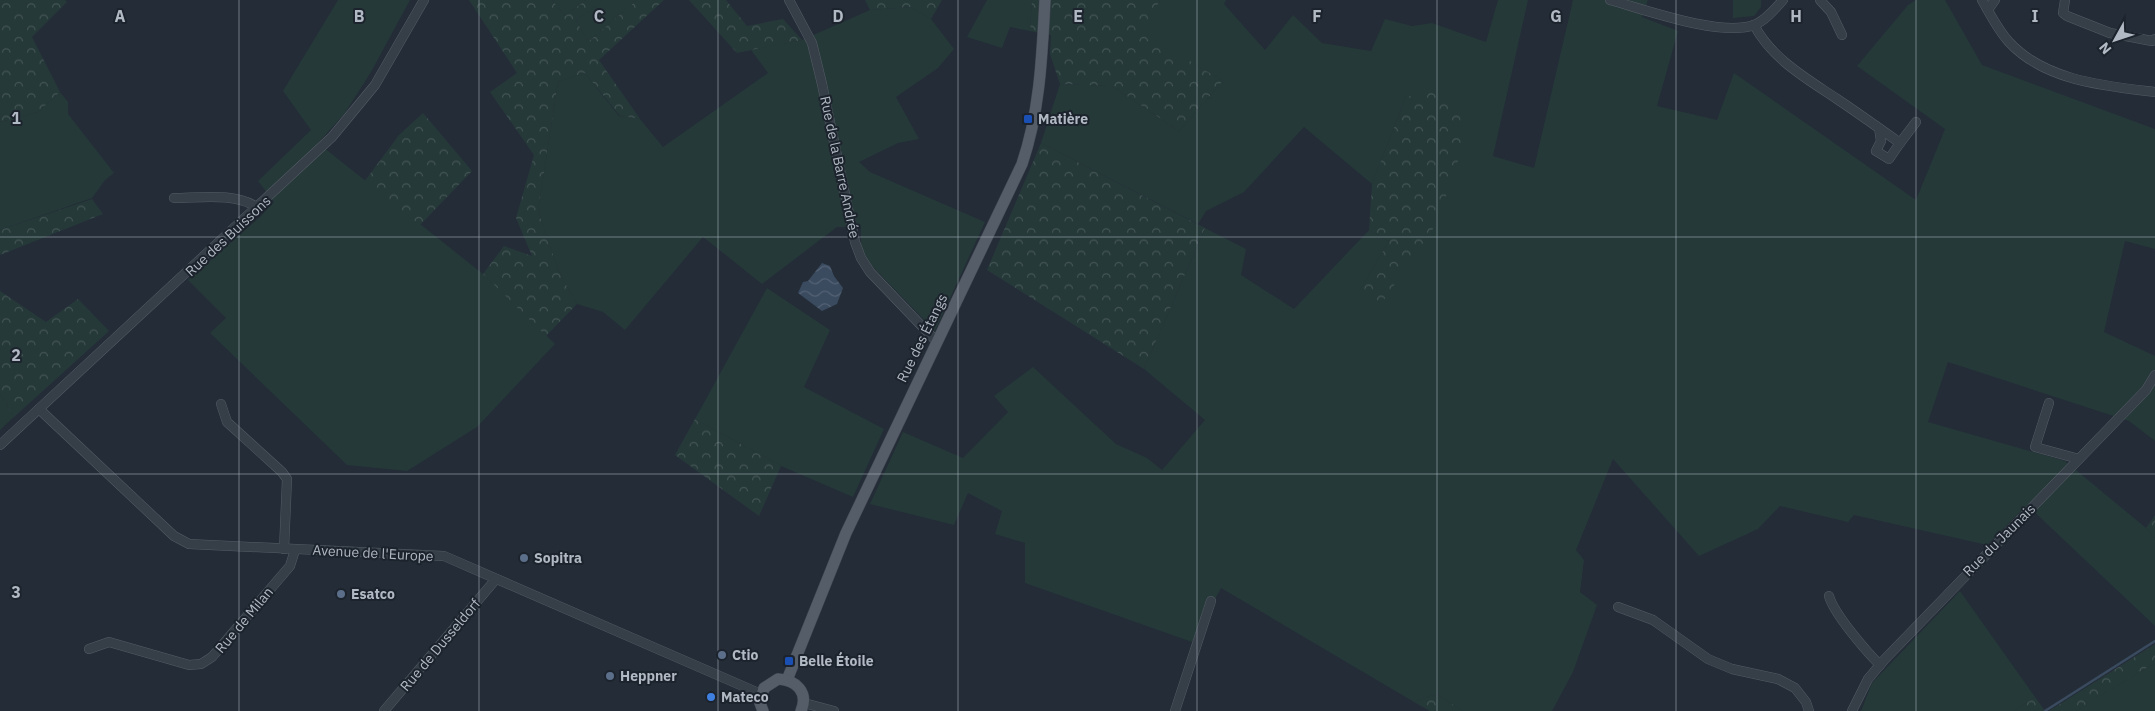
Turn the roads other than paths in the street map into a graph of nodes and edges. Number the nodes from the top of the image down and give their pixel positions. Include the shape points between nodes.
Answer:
1 (424, 0) edge
2 (789, 0) edge
3 (1044, 0) edge
4 (1610, 0) edge
5 (1783, 0) edge
6 (1820, 0) edge
7 (1982, 0) edge
8 (1995, 0) edge
9 (2065, 0) edge
10 (1988, 10) junction
11 (1754, 25) junction
12 (1842, 35) dead end
13 (2155, 39) edge
14 (2155, 92) edge
15 (1916, 122) dead end
16 (1879, 128) junction
17 (1900, 143) junction
18 (174, 198) dead end
19 (258, 208) junction
20 (937, 342) junction
21 (2155, 375) edge
22 (2049, 403) dead end
23 (220, 404) dead end
24 (39, 409) junction
25 (0, 445) edge
26 (2079, 460) junction
27 (284, 549) junction
28 (295, 550) junction
29 (496, 579) junction
30 (1829, 596) dead end
31 (1211, 601) dead end
32 (1618, 607) dead end
33 (88, 649) dead end
34 (1880, 665) junction
35 (787, 680) junction
36 (762, 694) junction
37 (803, 707) edge
38 (384, 711) edge
39 (763, 711) edge
40 (834, 711) edge
41 (1175, 711) edge
42 (1809, 711) edge
43 (1852, 711) edge

1 - 19 street, Rue des Buissons via 360,106 318,152
2 - 20 street, Rue de la Barre Andrée via 812,43 854,242 870,272
3 - 20 main road, Rue des Étangs via 1038,99 1028,146
4 - 11 street via 1704,25 1732,29
5 - 11 street
6 - 12 street
7 - 10 street
8 - 10 street
9 - 13 street via 2063,12 2067,16 2110,33
10 - 14 street via 2008,41 2043,68 2072,78
11 - 16 street via 1762,40 1800,75
15 - 17 street
16 - 17 street
16 - 17 street via 1881,141 1876,151 1889,159
18 - 19 street via 229,199 251,203
19 - 24 street, Rue des Buissons
20 - 35 main road, Rue des Étangs via 846,533
21 - 26 street, Rue du Jaunais via 2146,390
22 - 26 street via 2035,447
23 - 27 street via 228,422 287,479
24 - 25 street, Rue des Buissons
24 - 27 street, Avenue de l'Europe via 174,536 189,544
26 - 34 street, Rue du Jaunais
27 - 28 street, Avenue de l'Europe
28 - 29 street, Avenue de l'Europe via 444,556
28 - 33 street, Rue de Milan via 290,566 212,657 201,664 189,664 109,642
29 - 36 street, Avenue de l'Europe
29 - 38 street, Rue de Dusseldorf
30 - 34 street via 1838,615
31 - 41 street
32 - 42 street via 1652,620 1708,658 1732,669 1778,679 1795,688
34 - 43 street, Rue du Jaunais via 1858,694
35 - 36 main road via 770,682
35 - 37 main road via 801,690
36 - 39 main road via 760,703
37 - 40 street

